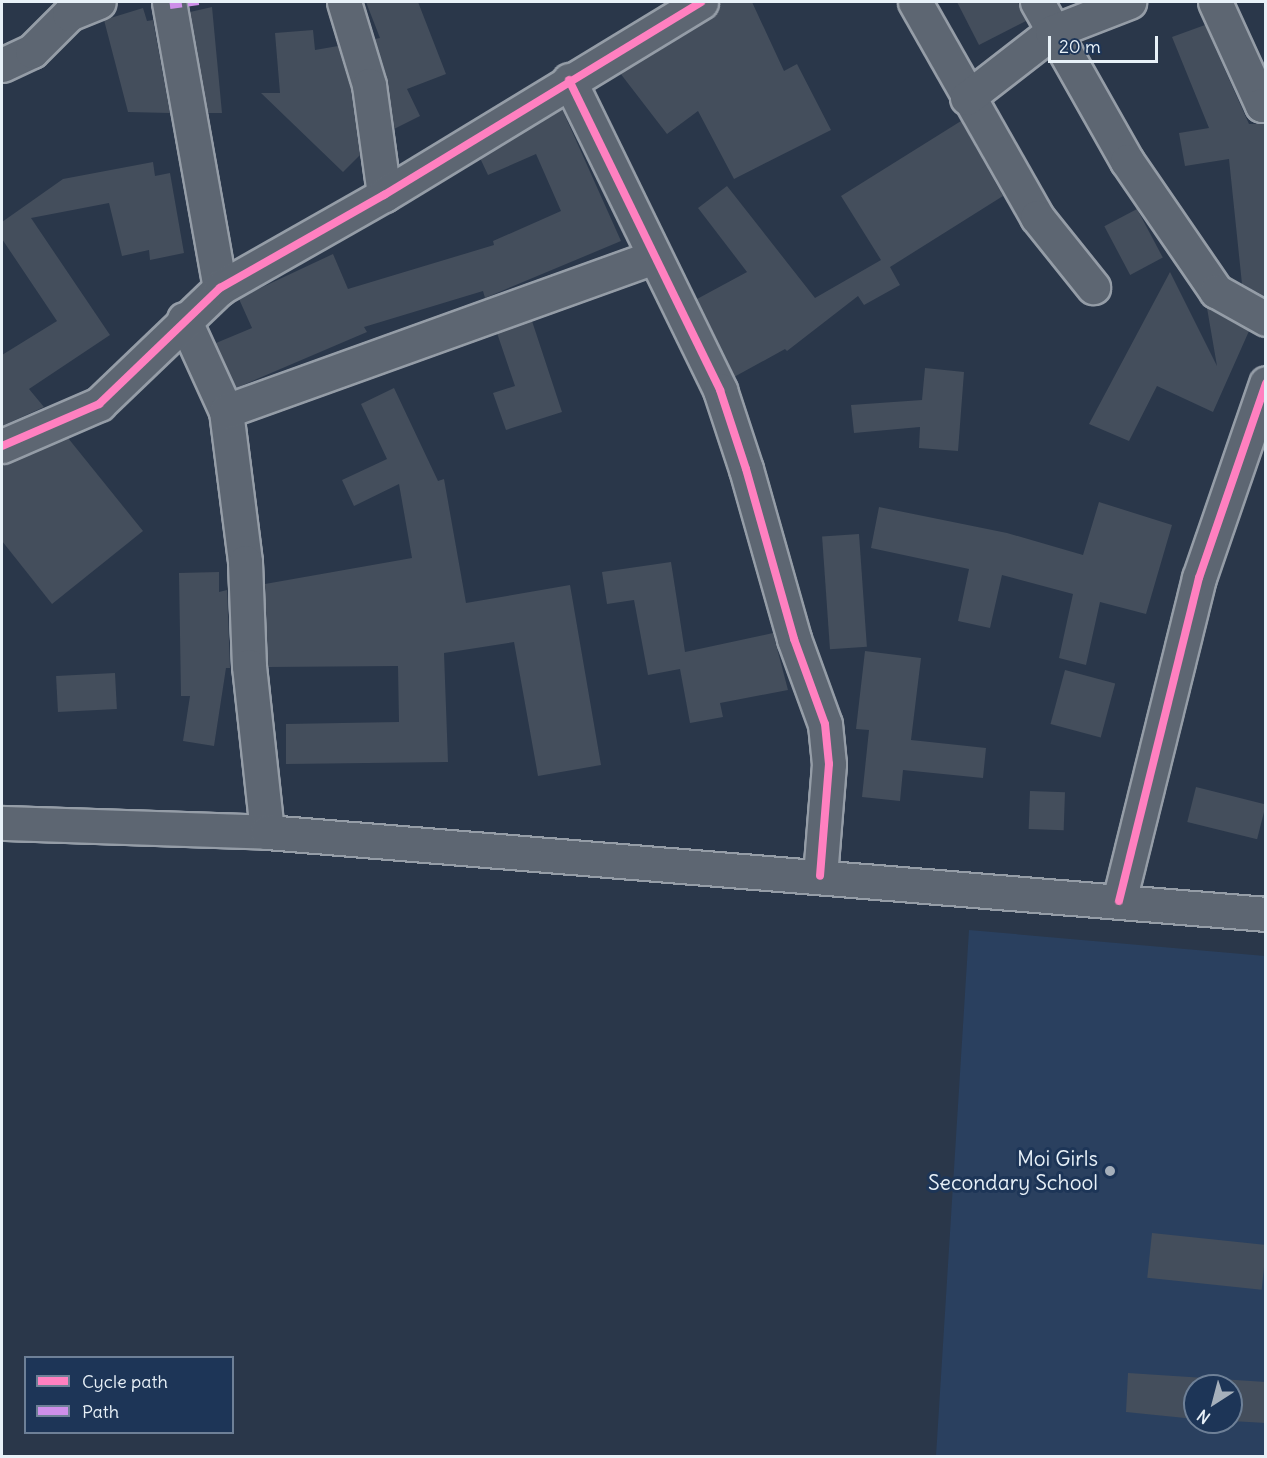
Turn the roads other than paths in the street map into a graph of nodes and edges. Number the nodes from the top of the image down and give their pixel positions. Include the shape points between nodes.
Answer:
1 (99, 2) edge
2 (344, 2) edge
3 (915, 2) edge
4 (1037, 2) edge
5 (1129, 2) edge
6 (1215, 2) edge
7 (168, 3) edge
8 (682, 6) edge
9 (1052, 32) junction
10 (2, 65) edge
11 (569, 80) junction
12 (967, 98) junction
13 (1266, 105) edge
14 (384, 195) junction
15 (653, 257) junction
16 (1093, 286) dead end
17 (220, 288) junction
18 (184, 319) junction
19 (1266, 320) edge
20 (1266, 383) edge
21 (226, 411) junction
22 (2, 446) edge
23 (2, 823) edge
24 (267, 832) junction
25 (820, 876) junction
26 (1119, 901) junction
27 (1266, 914) edge

1 - 10 street via 69,14 32,51
2 - 14 street via 369,85
3 - 12 street
4 - 9 street
5 - 9 street
6 - 13 street via 1262,105
7 - 17 street
8 - 11 street
9 - 12 street
9 - 19 street via 1127,162 1216,291
11 - 14 street
11 - 15 street
12 - 16 street via 1037,217
14 - 17 street
15 - 21 street
15 - 25 street via 720,390 794,639 825,724 829,764
17 - 18 street
18 - 21 street
18 - 22 street via 99,404
20 - 26 street via 1199,578
21 - 24 street via 245,562 249,666
23 - 24 street
24 - 25 street
25 - 26 street
26 - 27 street

